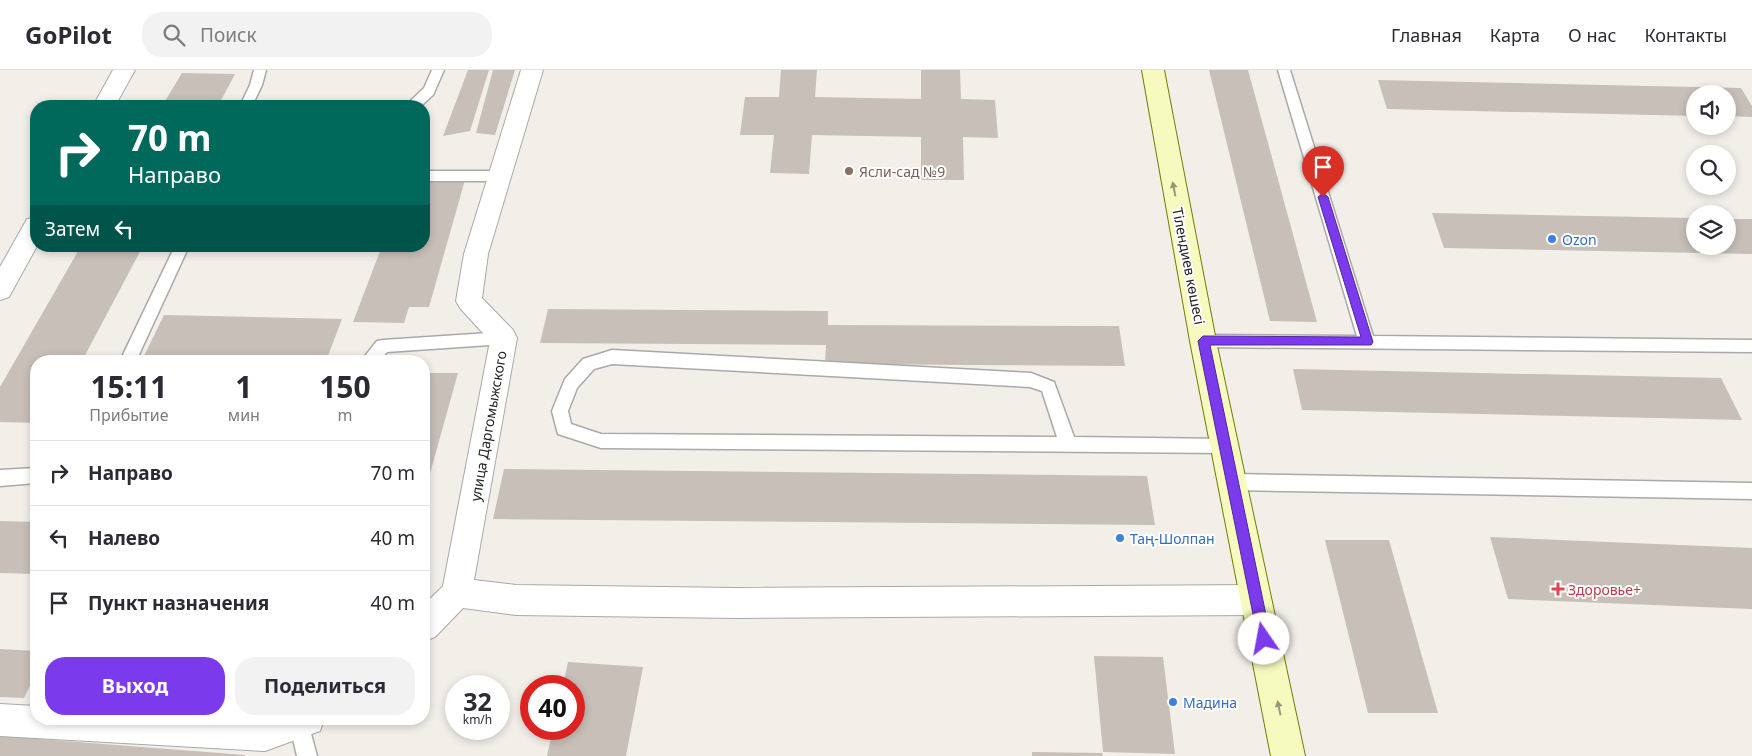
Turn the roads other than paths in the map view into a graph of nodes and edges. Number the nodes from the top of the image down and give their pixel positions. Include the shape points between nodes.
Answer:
1 (124, 70) edge
2 (260, 70) edge
3 (438, 70) edge
4 (532, 70) edge
5 (1153, 70) edge
6 (1284, 70) edge
7 (107, 100) edge
8 (249, 100) edge
9 (422, 100) edge
10 (430, 176) edge
11 (500, 176) junction
12 (30, 237) edge
13 (179, 252) edge
14 (0, 290) edge
15 (504, 338) junction
16 (1203, 341) junction
17 (1367, 342) junction
18 (1752, 346) edge
19 (131, 355) edge
20 (375, 355) edge
21 (1068, 444) junction
22 (1225, 446) junction
23 (30, 476) edge
24 (0, 478) edge
25 (1233, 482) junction
26 (1752, 491) edge
27 (456, 593) junction
28 (1256, 600) junction
29 (430, 620) edge
30 (0, 720) edge
31 (30, 722) edge
32 (88, 725) edge
33 (291, 725) edge
34 (304, 725) edge
35 (306, 756) edge
36 (1288, 756) edge

1 - 7 street
2 - 8 lane
3 - 9 lane via 431,90
4 - 11 street, улица Даргомыжского
16 -> 5 street, Тілендиев көшесі
6 - 17 lane
10 - 11 lane
11 - 15 street, улица Даргомыжского via 476,254 469,301
12 - 14 street
13 - 19 lane
15 - 20 lane via 383,346
15 - 27 street, улица Даргомыжского
16 - 17 lane
16 - 22 street, Тілендиев көшесі
17 - 18 lane
21 - 21 lane via 601,441 564,429 560,411 570,384 589,364 612,357 1031,380 1048,387
21 - 22 lane
22 - 25 street, Тілендиев көшесі
23 - 24 lane
25 - 26 lane
25 - 28 street, Тілендиев көшесі
27 - 28 street via 516,600 736,603
27 - 29 street
36 -> 28 street, Тілендиев көшесі
30 - 31 street
32 - 33 street via 265,735
34 - 35 lane

